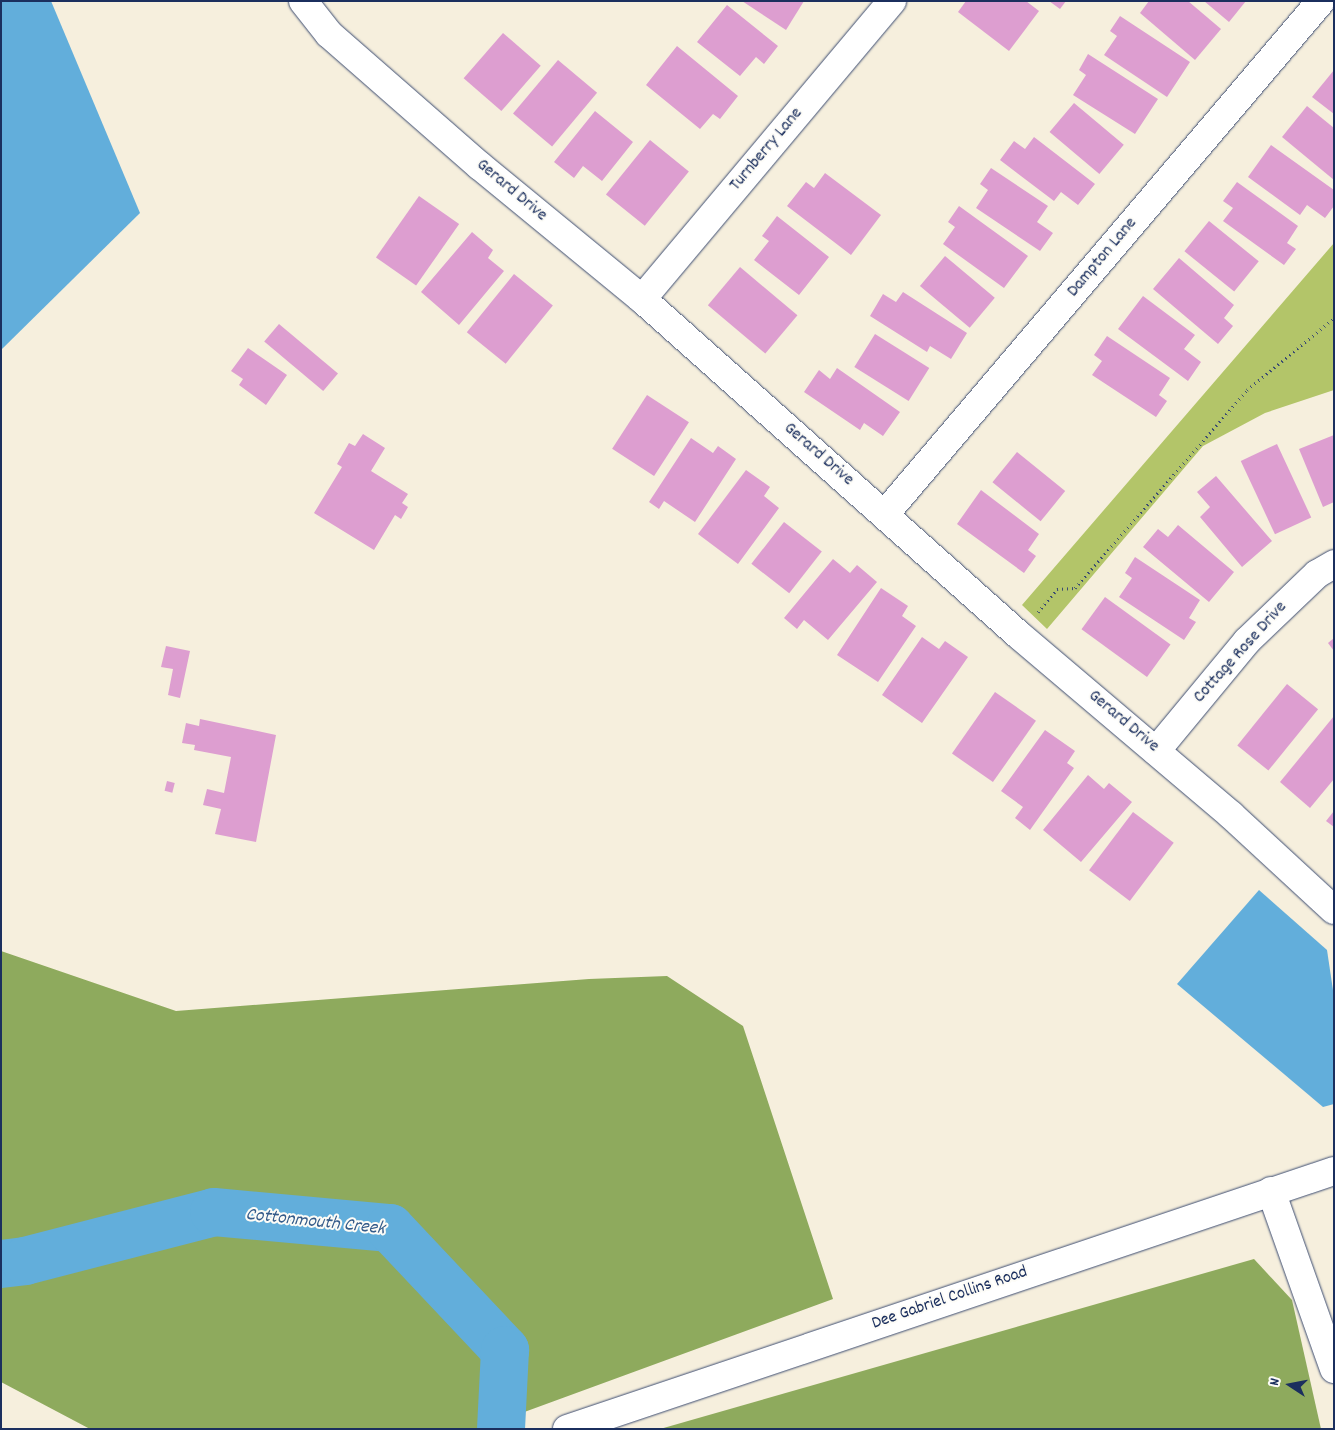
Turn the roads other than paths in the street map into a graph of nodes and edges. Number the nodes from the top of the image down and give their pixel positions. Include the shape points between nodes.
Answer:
1 (303, 1) edge
2 (1321, 1) edge
3 (889, 2) edge
4 (642, 299) junction
5 (885, 514) junction
6 (1334, 564) edge
7 (1156, 751) junction
8 (1334, 910) edge
9 (1334, 1171) edge
10 (1271, 1191) junction
11 (1334, 1369) edge
12 (567, 1429) edge

1 - 4 street, Gerard Drive via 329,34 480,166
2 - 5 street, Dampton Lane
3 - 4 street, Turnberry Lane
4 - 5 street, Gerard Drive
5 - 7 street, Gerard Drive via 1020,636
6 - 7 street, Cottage Rose Drive via 1311,580 1247,641
7 - 8 street, Gerard Drive
9 - 10 street, Dee Gabriel Collins Road
10 - 11 street
10 - 12 street, Dee Gabriel Collins Road

